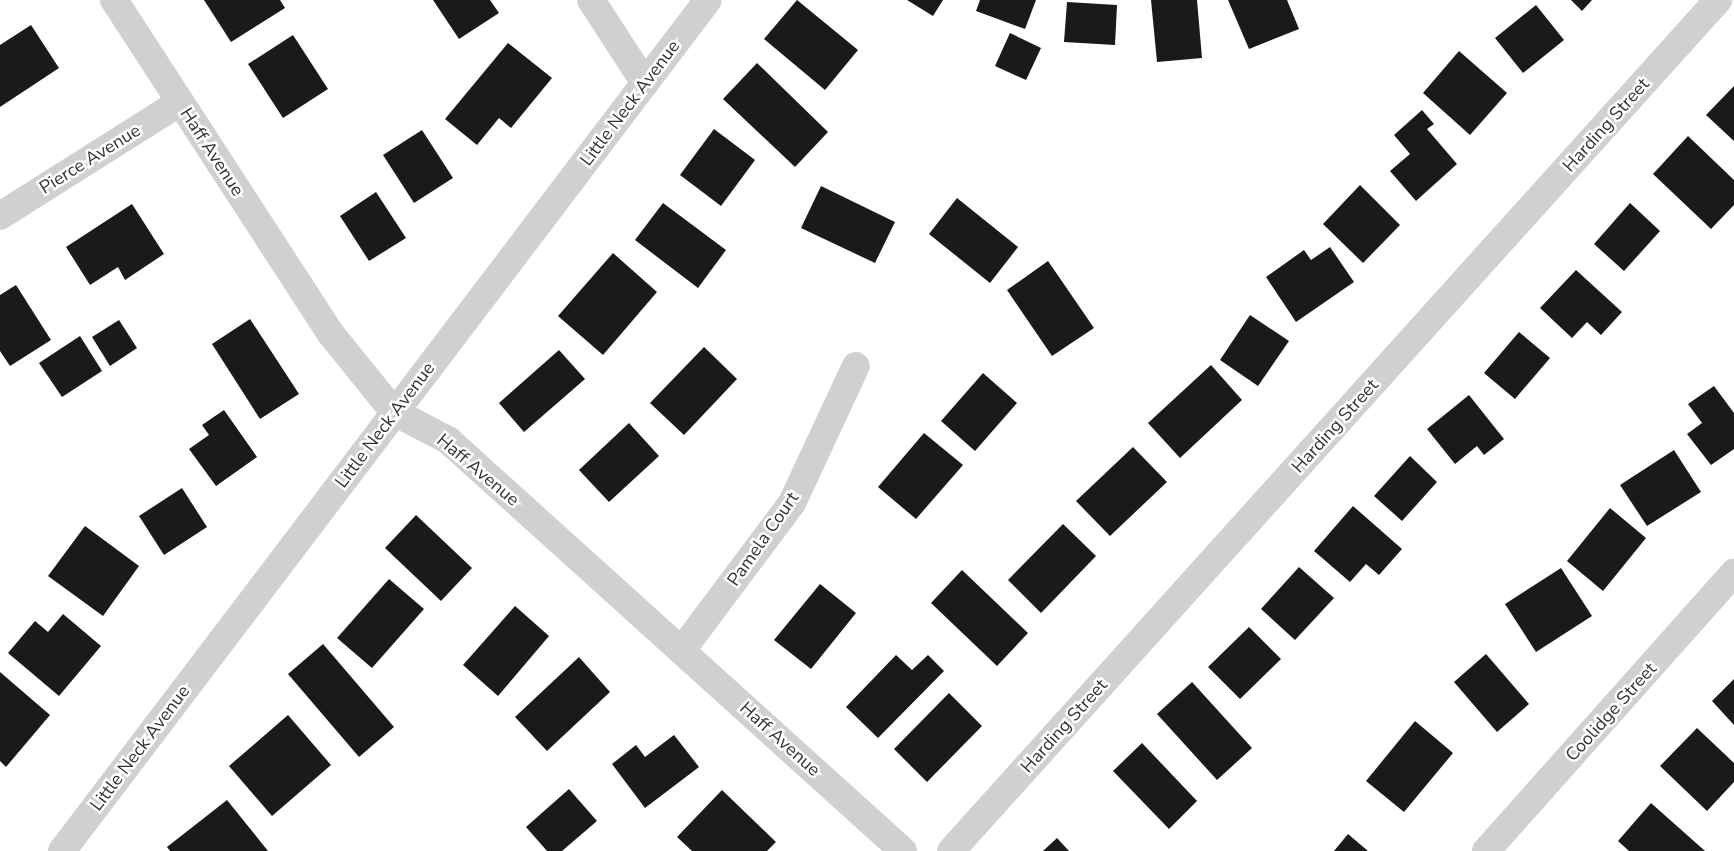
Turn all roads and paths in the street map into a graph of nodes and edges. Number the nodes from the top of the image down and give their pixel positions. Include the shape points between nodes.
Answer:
1 (114, 0) edge
2 (591, 0) edge
3 (708, 0) edge
4 (1718, 0) edge
5 (645, 83) junction
6 (180, 102) junction
7 (0, 216) edge
8 (856, 366) dead end
9 (394, 412) junction
10 (1734, 573) edge
11 (682, 650) junction
12 (62, 851) edge
13 (903, 851) edge
14 (951, 851) edge
15 (1486, 851) edge

1 - 6 street, Haff Avenue
2 - 5 street
3 - 5 street, Little Neck Avenue
4 - 14 street, Harding Street
5 - 9 street, Little Neck Avenue
6 - 7 street, Pierce Avenue
6 - 9 street, Haff Avenue via 331,334
8 - 11 street, Pamela Court via 792,503
9 - 11 street, Haff Avenue via 448,440
9 - 12 street, Little Neck Avenue
10 - 15 street, Coolidge Street
11 - 13 street, Haff Avenue

